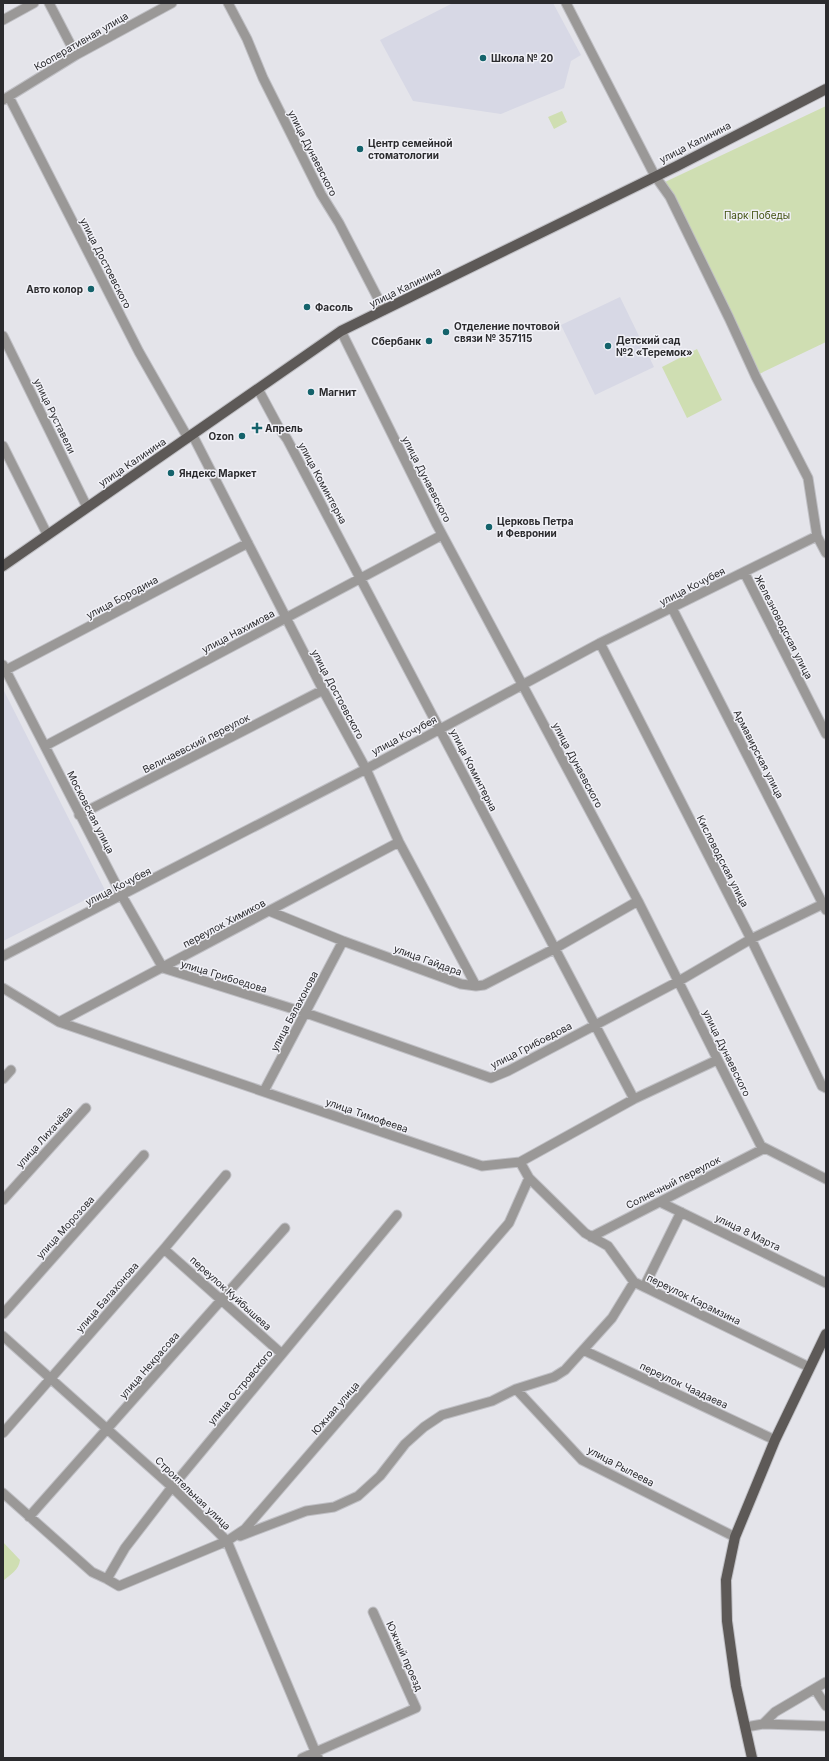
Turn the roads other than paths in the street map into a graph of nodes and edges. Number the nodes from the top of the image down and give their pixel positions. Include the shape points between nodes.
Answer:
1 (34, 3) edge
2 (49, 3) edge
3 (172, 3) edge
4 (228, 3) edge
5 (566, 3) edge
6 (3, 20) edge
7 (76, 55) junction
8 (826, 89) edge
9 (6, 99) edge
10 (655, 176) junction
11 (384, 310) junction
12 (341, 331) junction
13 (3, 336) edge
14 (258, 389) junction
15 (190, 436) junction
16 (3, 446) edge
17 (87, 507) junction
18 (47, 534) junction
19 (442, 535) junction
20 (817, 536) junction
21 (248, 543) junction
22 (826, 553) edge
23 (3, 566) edge
24 (744, 572) junction
25 (360, 579) junction
26 (672, 608) junction
27 (286, 618) junction
28 (600, 643) junction
29 (4, 668) edge
30 (522, 684) junction
31 (323, 690) junction
32 (440, 729) junction
33 (826, 734) edge
34 (45, 746) junction
35 (366, 769) junction
36 (79, 815) junction
37 (399, 842) junction
38 (122, 896) junction
39 (638, 900) junction
40 (825, 907) edge
41 (269, 911) junction
42 (751, 939) junction
43 (343, 941) junction
44 (554, 949) junction
45 (3, 956) edge
46 (162, 968) junction
47 (679, 981) junction
48 (476, 986) junction
49 (3, 988) edge
50 (306, 1013) junction
51 (59, 1022) junction
52 (595, 1024) junction
53 (718, 1060) junction
54 (11, 1070) dead end
55 (3, 1079) edge
56 (826, 1088) edge
57 (264, 1091) junction
58 (634, 1099) junction
59 (86, 1108) dead end
60 (765, 1148) junction
61 (144, 1155) dead end
62 (520, 1162) junction
63 (226, 1175) dead end
64 (528, 1178) junction
65 (826, 1179) edge
66 (3, 1200) edge
67 (660, 1202) junction
68 (681, 1212) junction
69 (397, 1215) dead end
70 (285, 1228) dead end
71 (591, 1237) junction
72 (164, 1249) junction
73 (634, 1282) junction
74 (826, 1282) edge
75 (644, 1287) junction
76 (222, 1299) junction
77 (3, 1314) edge
78 (826, 1334) edge
79 (3, 1336) edge
80 (583, 1350) junction
81 (282, 1354) junction
82 (809, 1367) junction
83 (50, 1378) junction
84 (516, 1389) junction
85 (108, 1429) junction
86 (3, 1432) edge
87 (775, 1440) junction
88 (172, 1487) junction
89 (3, 1493) edge
90 (29, 1517) junction
91 (735, 1537) junction
92 (228, 1541) junction
93 (107, 1579) junction
94 (373, 1612) dead end
95 (826, 1682) edge
96 (815, 1690) junction
97 (826, 1706) edge
98 (763, 1724) junction
99 (826, 1726) edge
100 (746, 1727) junction
101 (317, 1755) edge
102 (302, 1758) edge
103 (752, 1758) edge

1 - 6 street
2 - 7 street
3 - 7 street, Кооперативная улица
4 - 11 street, улица Дунаевского via 321,194
5 - 10 street
7 - 9 street, Кооперативная улица
8 - 10 main road, улица Калинина
9 - 15 street, улица Достоевского via 139,352
10 - 11 main road, улица Калинина
10 - 20 street via 670,197 761,389 808,478
11 - 12 main road, улица Калинина
12 - 14 main road, улица Калинина
12 - 19 street, улица Дунаевского
13 - 17 street, улица Руставели
14 - 15 main road, улица Калинина
14 - 25 street, улица Коминтерна via 287,438
15 - 17 main road, улица Калинина
15 - 21 street, улица Достоевского
16 - 18 street
17 - 18 main road, улица Калинина
18 - 23 main road, улица Калинина
19 - 25 street, улица Нахимова
19 - 30 street, улица Дунаевского
20 - 22 street
20 - 24 street, улица Кочубея
21 - 27 street, улица Достоевского
21 - 29 street, улица Бородина
24 - 26 street, улица Кочубея
24 - 33 street, Железноводская улица
25 - 27 street, улица Нахимова
25 - 32 street, улица Коминтерна
26 - 28 street, улица Кочубея
26 - 40 street, Армавирская улица
27 - 31 street, улица Достоевского
27 - 34 street, улица Нахимова
28 - 30 street, улица Кочубея
28 - 42 street, Кисловодская улица
29 - 34 street, Московская улица
30 - 32 street, улица Кочубея
30 - 39 street, улица Дунаевского
31 - 35 street, улица Достоевского
31 - 36 street, Величаевский переулок
32 - 35 street, улица Кочубея
32 - 44 street, улица Коминтерна
34 - 36 street, Московская улица
35 - 37 street, улица Достоевского
35 - 38 street, улица Кочубея
36 - 38 street, Московская улица
37 - 41 street, переулок Химиков
37 - 48 street, улица Достоевского
38 - 45 street, улица Кочубея
38 - 46 street, Московская улица
39 - 44 street, улица Гайдара
39 - 47 street, улица Дунаевского
40 - 42 street, улица Грибоедова
41 - 43 street, улица Гайдара
41 - 46 street, переулок Химиков
42 - 47 street, улица Грибоедова
42 - 56 street, Кисловодская улица via 822,1086
43 - 48 street, улица Гайдара via 461,984
43 - 50 street, улица Балахонова
44 - 48 street, улица Гайдара via 484,985
44 - 52 street, улица Коминтерна
46 - 50 street, улица Грибоедова
46 - 51 street, переулок Химиков
47 - 52 street, улица Грибоедова
47 - 53 street, улица Дунаевского
49 - 51 street, улица Тимофеева
50 - 52 street, улица Грибоедова via 491,1078
50 - 57 street, улица Балахонова
51 - 57 street, улица Тимофеева
52 - 58 street, улица Коминтерна
53 - 58 street, улица Тимофеева
53 - 60 street, улица Дунаевского via 761,1146
54 - 55 street
57 - 62 street, улица Тимофеева via 482,1166
58 - 62 street, улица Тимофеева
59 - 66 street, улица Лихачёва
60 - 65 street, улица Дунаевского
60 - 67 street, Солнечный переулок
61 - 77 street, улица Морозова
62 - 64 street, переулок Карамзина
63 - 72 street, улица Балахонова
64 - 71 street, переулок Карамзина
64 - 92 street, Южная улица via 509,1223 245,1529
67 - 68 street, улица 8 Марта
67 - 71 street, Солнечный переулок
68 - 74 street, улица 8 Марта
68 - 75 street
69 - 81 street, улица Островского
70 - 76 street, улица Некрасова
71 - 73 street, переулок Карамзина via 608,1246
72 - 76 street, переулок Куйбышева
72 - 83 street, улица Балахонова
73 - 75 street, переулок Карамзина
73 - 80 street via 612,1318
75 - 82 street, переулок Карамзина
76 - 81 street, переулок Куйбышева
76 - 85 street, улица Некрасова
78 - 82 main road
79 - 83 street, Строительная улица
80 - 84 street via 565,1370
80 - 87 street, переулок Чаадаева
81 - 88 street, улица Островского
82 - 87 main road
83 - 85 street, Строительная улица
83 - 86 street, улица Балахонова
84 - 91 street, улица Рылеева via 582,1460
84 - 92 street via 492,1401 442,1415 424,1427 405,1444 380,1476 358,1496 334,1507 306,1511
85 - 88 street, Строительная улица
85 - 90 street, улица Некрасова
87 - 91 main road
88 - 92 street, Строительная улица
88 - 93 street, улица Островского via 125,1548
89 - 90 street
90 - 93 street via 92,1572
91 - 100 main road via 726,1580 727,1621 736,1686
92 - 93 street, Южная улица via 119,1586
92 - 101 street, Строительная улица
94 - 101 street, Южный проезд via 416,1708
95 - 96 street
96 - 97 street
96 - 98 street via 775,1712
98 - 99 street
98 - 100 street
100 - 103 main road
101 - 102 street

